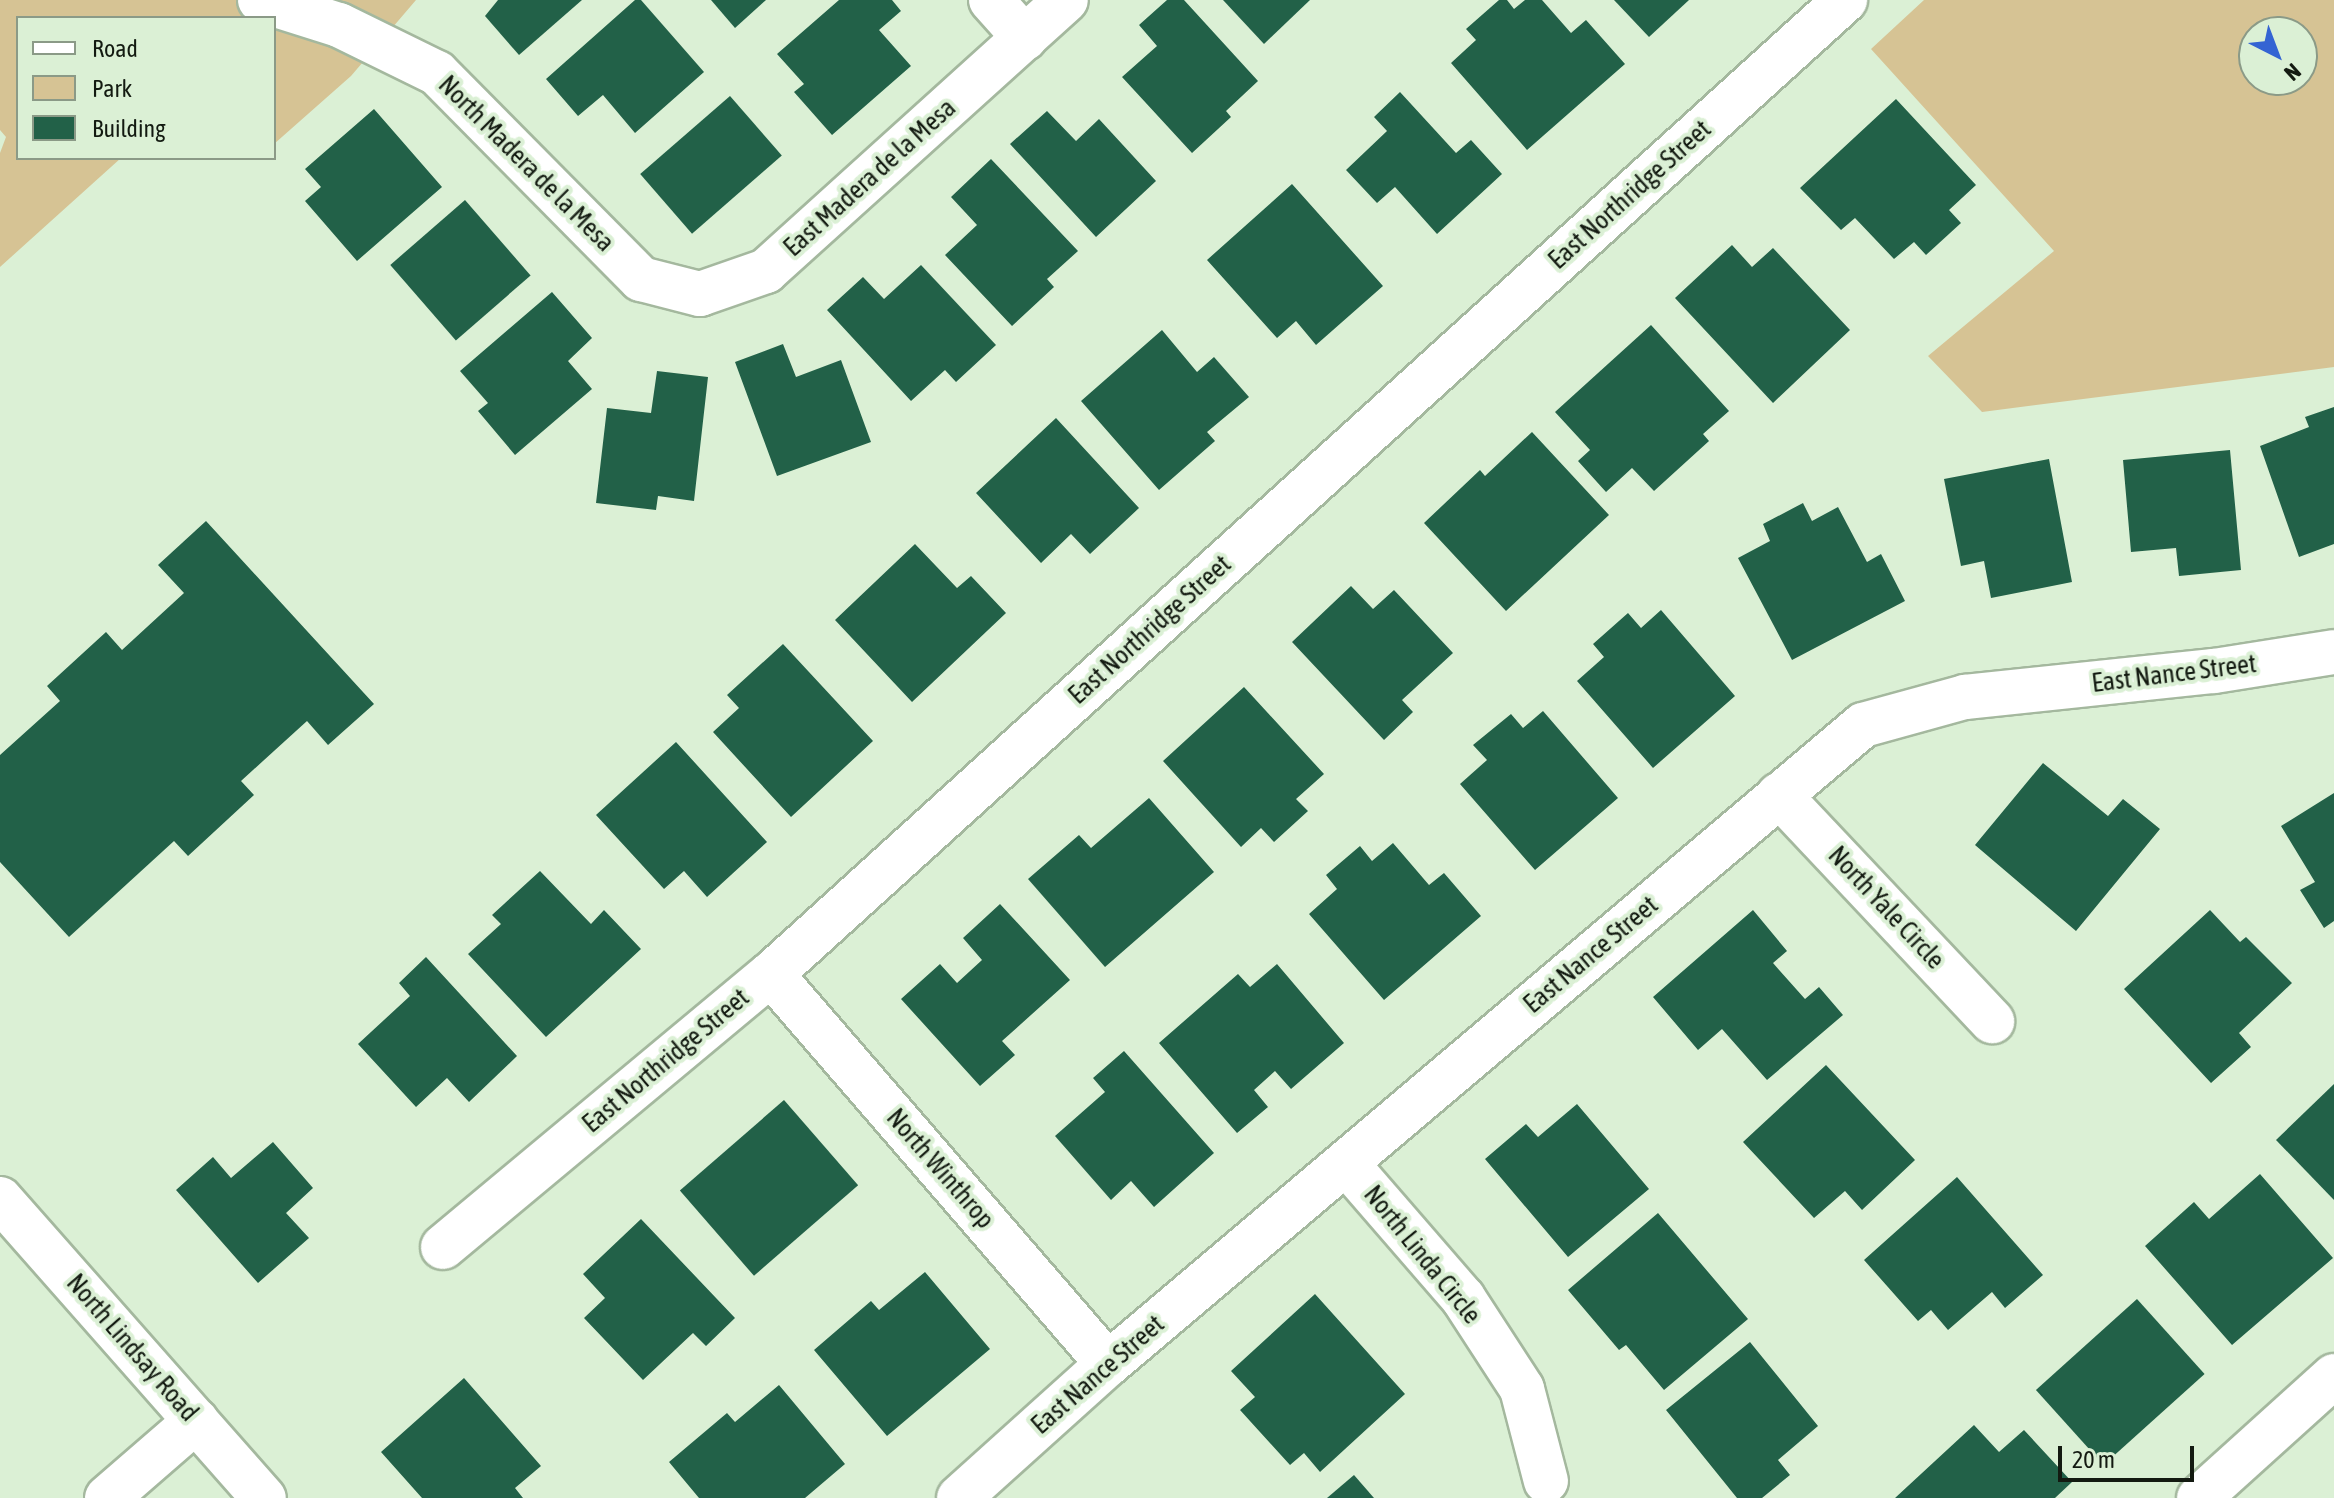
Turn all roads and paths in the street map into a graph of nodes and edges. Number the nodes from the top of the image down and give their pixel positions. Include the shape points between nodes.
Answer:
1 (260, 0) edge
2 (991, 0) edge
3 (1066, 0) edge
4 (1845, 0) edge
5 (1025, 38) junction
6 (700, 294) joint
7 (2334, 652) edge
8 (1779, 795) junction
9 (771, 974) junction
10 (1992, 1021) dead end
11 (1346, 1163) junction
12 (0, 1199) edge
13 (443, 1247) dead end
14 (1108, 1364) junction
15 (2334, 1376) edge
16 (196, 1421) junction
17 (1546, 1481) dead end
18 (107, 1498) edge
19 (264, 1498) edge
20 (959, 1498) edge
21 (2199, 1498) edge

1 - 6 street, North Madera de la Mesa via 339,25 437,73 641,279
2 - 5 street
3 - 5 street, East Madera de la Mesa
4 - 9 street, East Northridge Street
5 - 6 street, East Madera de la Mesa via 766,271
7 - 8 street, East Nance Street via 2214,671 1965,697 1863,725
8 - 10 street, North Yale Circle
8 - 11 street, East Nance Street
9 - 13 street, East Northridge Street
9 - 14 street, North Winthrop
11 - 14 street, East Nance Street
11 - 17 street, North Linda Circle via 1463,1298 1522,1389
12 - 16 street, North Lindsay Road
14 - 20 street, East Nance Street
15 - 21 street
16 - 18 street
16 - 19 street, North Lindsay Road

